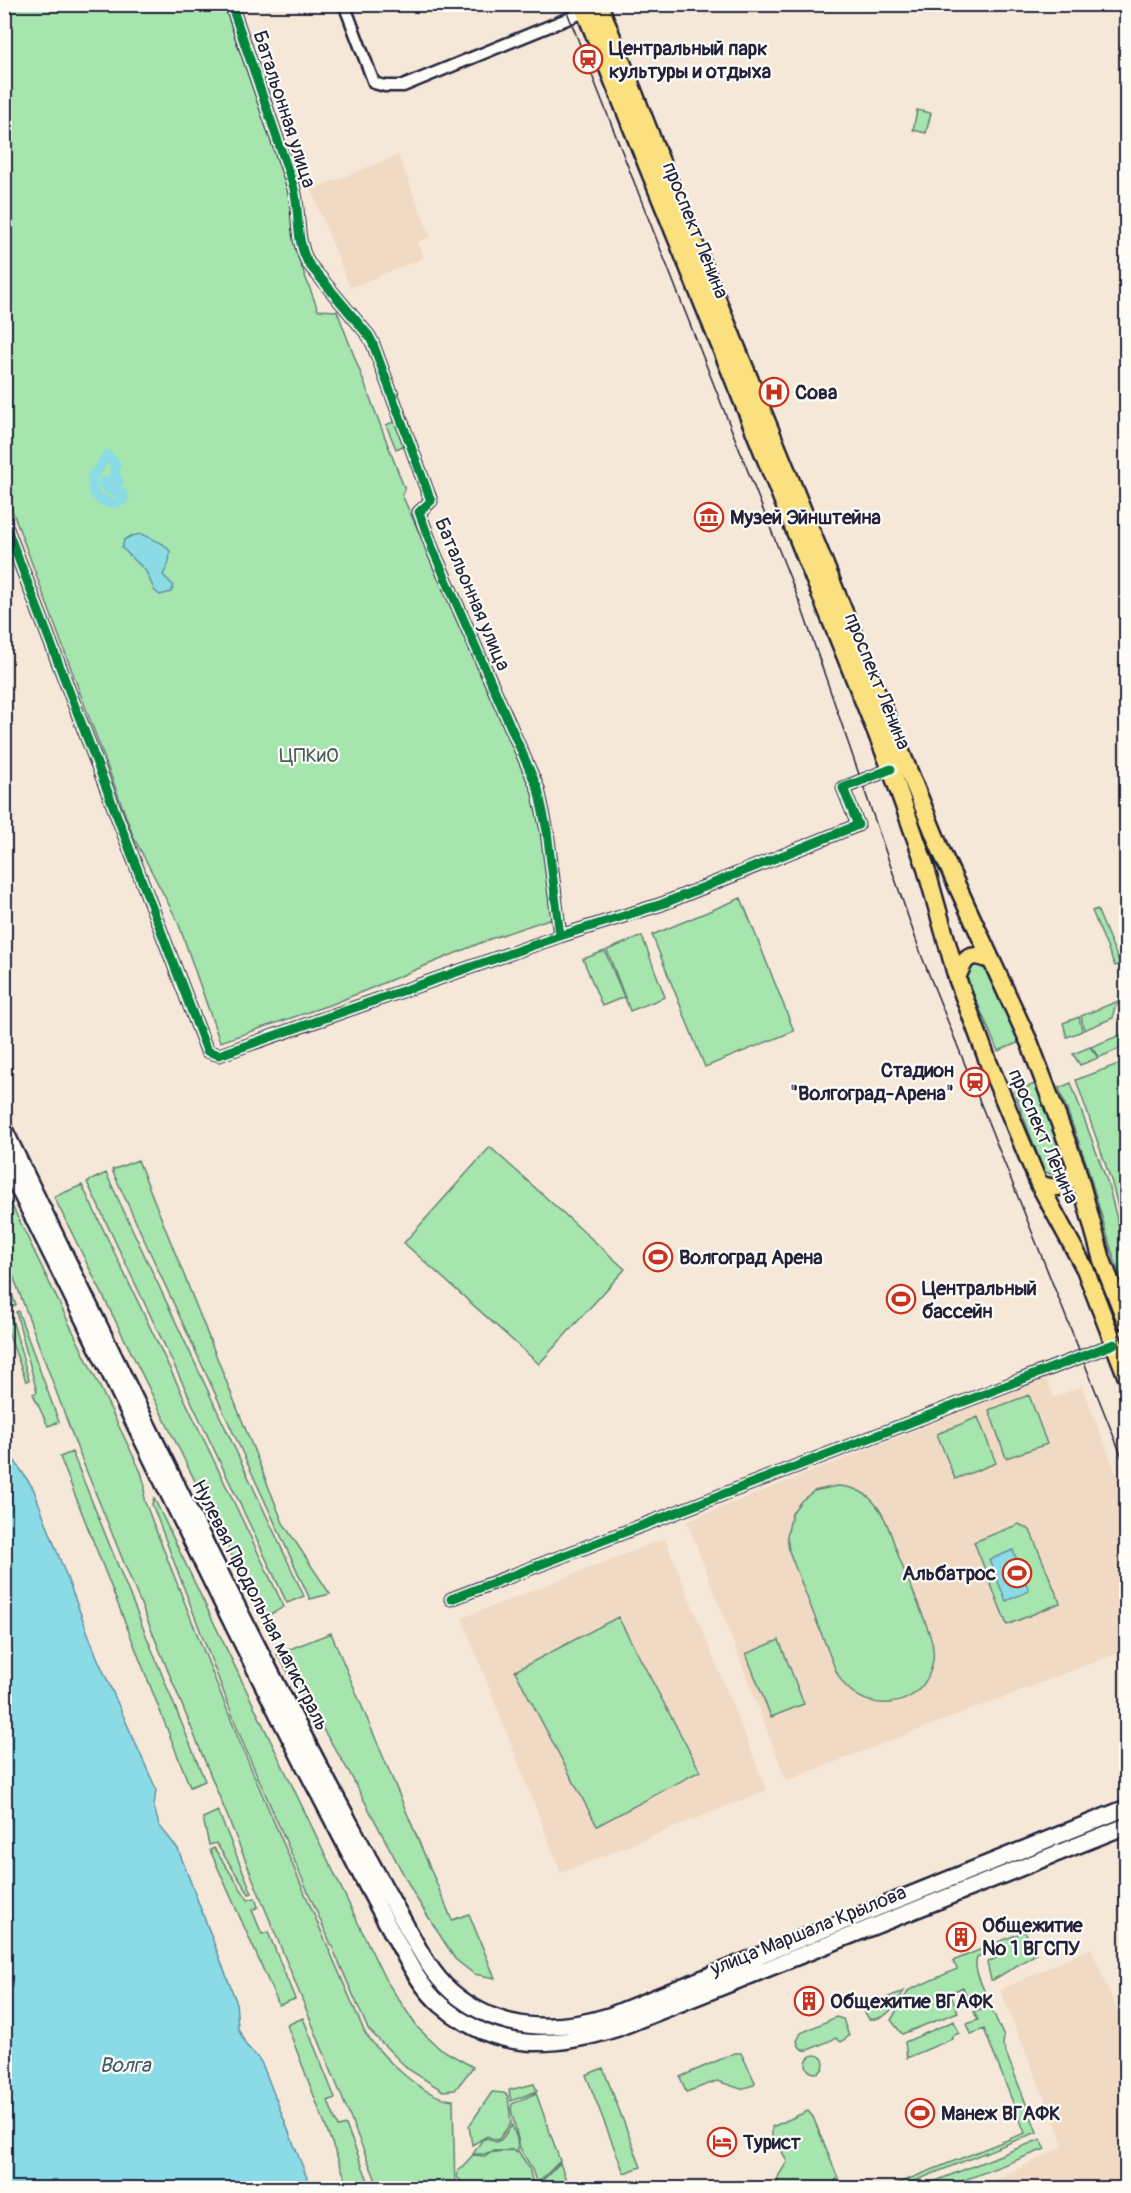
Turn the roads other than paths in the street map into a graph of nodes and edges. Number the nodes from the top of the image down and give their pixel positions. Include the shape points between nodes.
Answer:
1 (231, 4) edge
2 (344, 4) edge
3 (594, 6) edge
4 (4, 521) edge
5 (891, 769) junction
6 (560, 936) junction
7 (992, 961) junction
8 (957, 978) junction
9 (4, 1129) edge
10 (4, 1160) edge
11 (1076, 1166) junction
12 (1039, 1184) junction
13 (1126, 1321) edge
14 (1114, 1344) junction
15 (1126, 1375) edge
16 (451, 1599) dead end
17 (1126, 1808) edge
18 (1126, 1826) edge
19 (750, 1967) junction
20 (551, 2028) joint
21 (499, 2037) joint

1 - 6 street, Батальонная улица via 297,198 302,250 308,263 373,344 431,501 419,512 433,550 538,789
2 - 3 street via 374,83 385,86 403,86
3 - 5 main road, проспект Ленина
3 - 7 main road, проспект Ленина via 942,853
4 - 6 street via 207,1051 219,1054
5 - 6 street via 843,788 858,825 662,904
5 - 8 main road, проспект Ленина via 925,865
7 - 8 main road via 971,956
7 - 11 main road, проспект Ленина via 1030,1044
8 - 12 main road, проспект Ленина
9 - 20 main road, Нулевая Продольная магистраль via 215,1563 425,1960 452,1992 481,2012 528,2027
10 - 21 main road, Нулевая Продольная магистраль via 276,1713 413,1970 439,2004 473,2028
11 - 12 main road via 1062,1187
11 - 13 main road, проспект Ленина via 1102,1260
12 - 14 main road, проспект Ленина via 1084,1269
14 - 15 main road, проспект Ленина
14 - 16 street
17 - 19 main road, улица Маршала Крылова via 816,1935
18 - 19 main road, улица Маршала Крылова
19 - 20 main road, улица Маршала Крылова via 585,2024
19 - 21 main road, улица Маршала Крылова via 590,2037 554,2044

